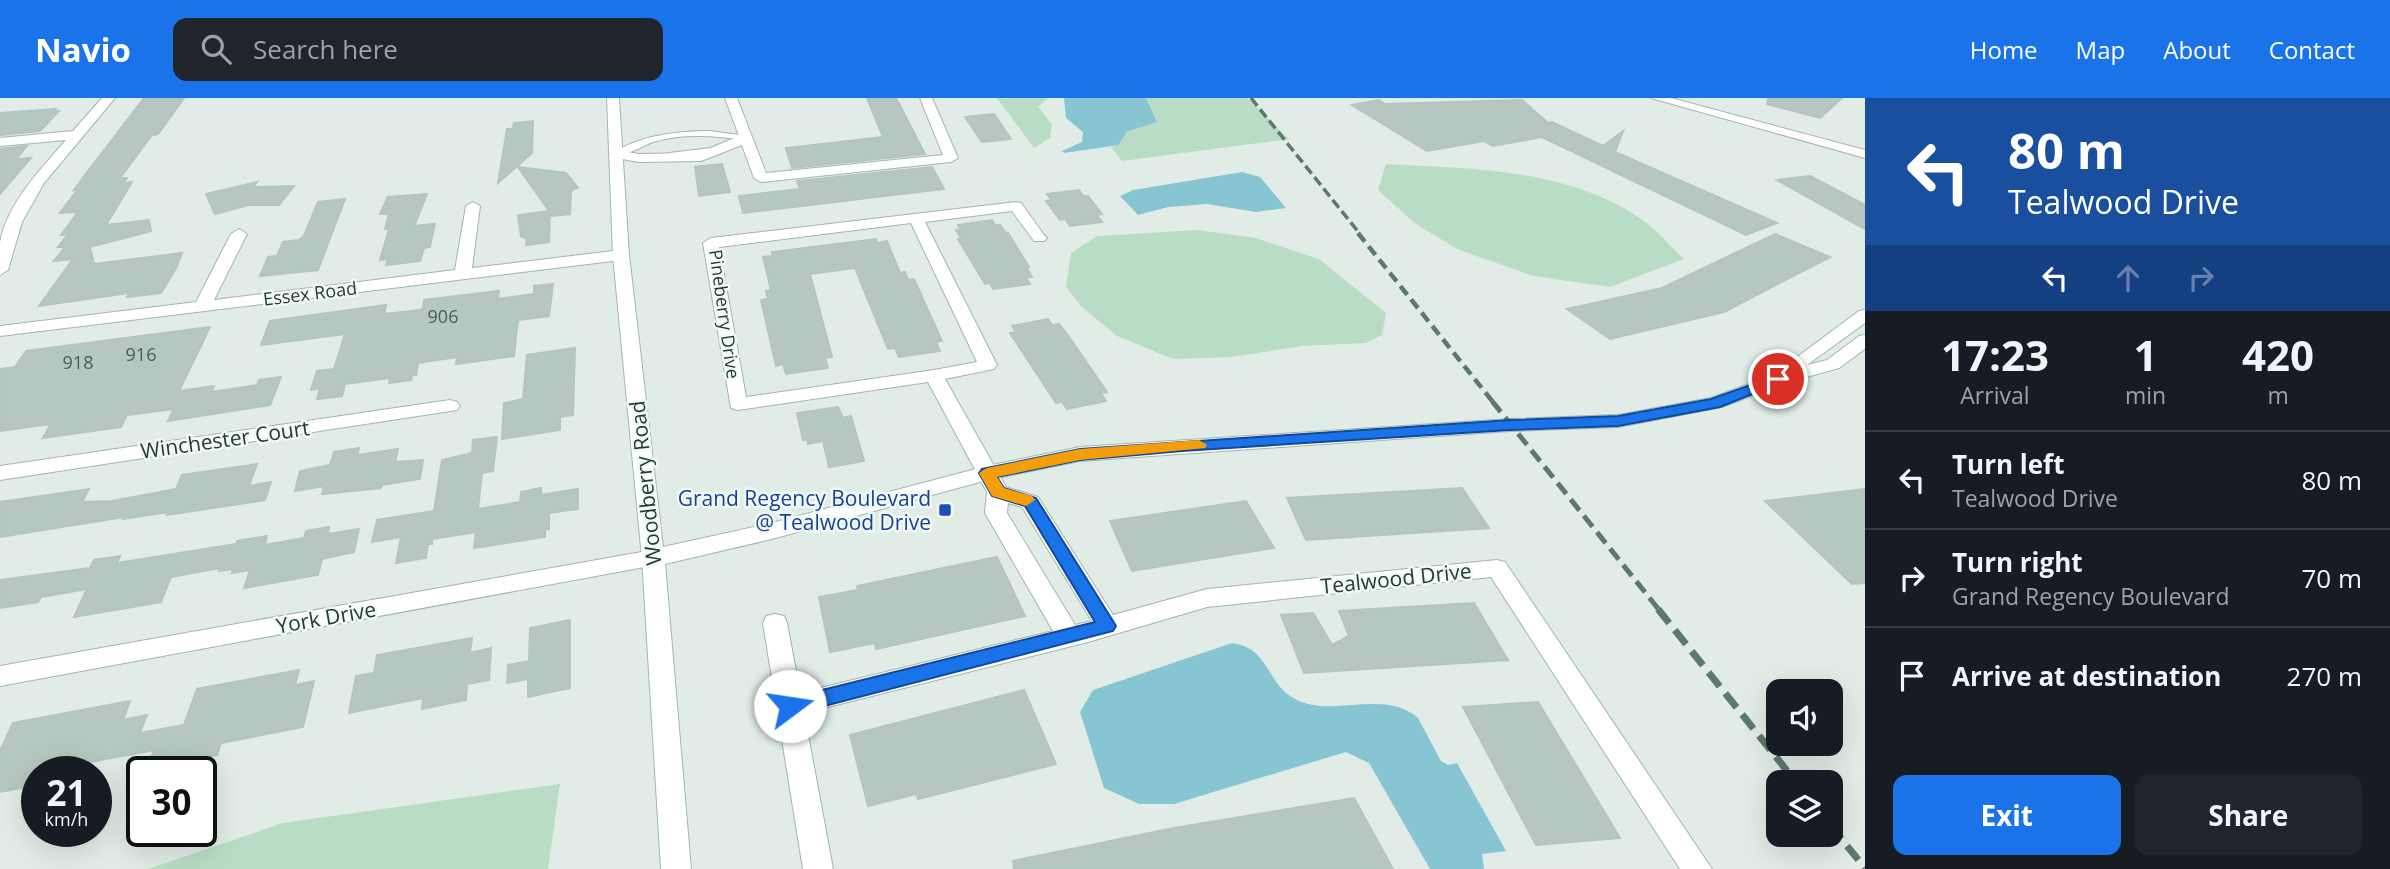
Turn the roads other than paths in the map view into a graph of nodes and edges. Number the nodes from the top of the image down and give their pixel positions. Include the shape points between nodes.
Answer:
1 (108, 98) edge
2 (613, 98) edge
3 (731, 98) edge
4 (926, 98) edge
5 (1657, 98) edge
6 (1779, 130) junction
7 (78, 135) junction
8 (746, 138) junction
9 (721, 141) junction
10 (0, 142) edge
11 (616, 154) junction
12 (1865, 154) edge
13 (1865, 163) edge
14 (473, 206) dead end
15 (916, 218) junction
16 (7, 223) edge
17 (239, 234) dead end
18 (1039, 238) dead end
19 (621, 255) junction
20 (0, 270) edge
21 (463, 274) junction
22 (202, 306) junction
23 (1865, 315) edge
24 (0, 331) edge
25 (1865, 340) edge
26 (934, 376) junction
27 (1778, 379) junction
28 (450, 405) dead end
29 (0, 473) edge
30 (993, 482) junction
31 (653, 558) junction
32 (775, 623) dead end
33 (1107, 626) junction
34 (1069, 636) junction
35 (0, 676) edge
36 (790, 706) junction
37 (676, 869) edge
38 (818, 869) edge
39 (1697, 869) edge

1 - 7 street
2 - 11 street, Woodberry Road
3 - 8 street
4 - 8 street via 951,158 761,178
5 - 6 street
6 - 12 street
6 - 13 street
7 - 10 street
7 - 16 street
8 - 9 street
9 - 11 lane via 642,144
9 - 11 street via 701,157
11 - 19 street, Woodberry Road
14 - 21 street
15 - 18 street, Pineberry Drive via 1016,206
15 - 26 street via 988,365
15 - 26 street, Pineberry Drive via 711,243 738,404
16 - 20 street
17 - 22 street
19 - 21 street, Essex Road
19 - 31 street, Woodberry Road
21 - 22 street, Essex Road
22 - 24 street, Essex Road
23 - 27 street
25 - 27 street, York Drive via 1833,364
26 - 30 street
27 - 30 street, York Drive via 1715,403 1618,421 1080,454
28 - 29 street, Winchester Court
30 - 31 street, York Drive
30 - 33 street via 1031,502
30 - 34 street via 996,513
31 - 35 street, York Drive
31 - 37 street, Woodberry Road
32 - 36 street
33 - 34 street, Tealwood Drive
33 - 39 street, Tealwood Drive via 1207,598 1497,568
34 - 36 street, Tealwood Drive
36 - 38 street

